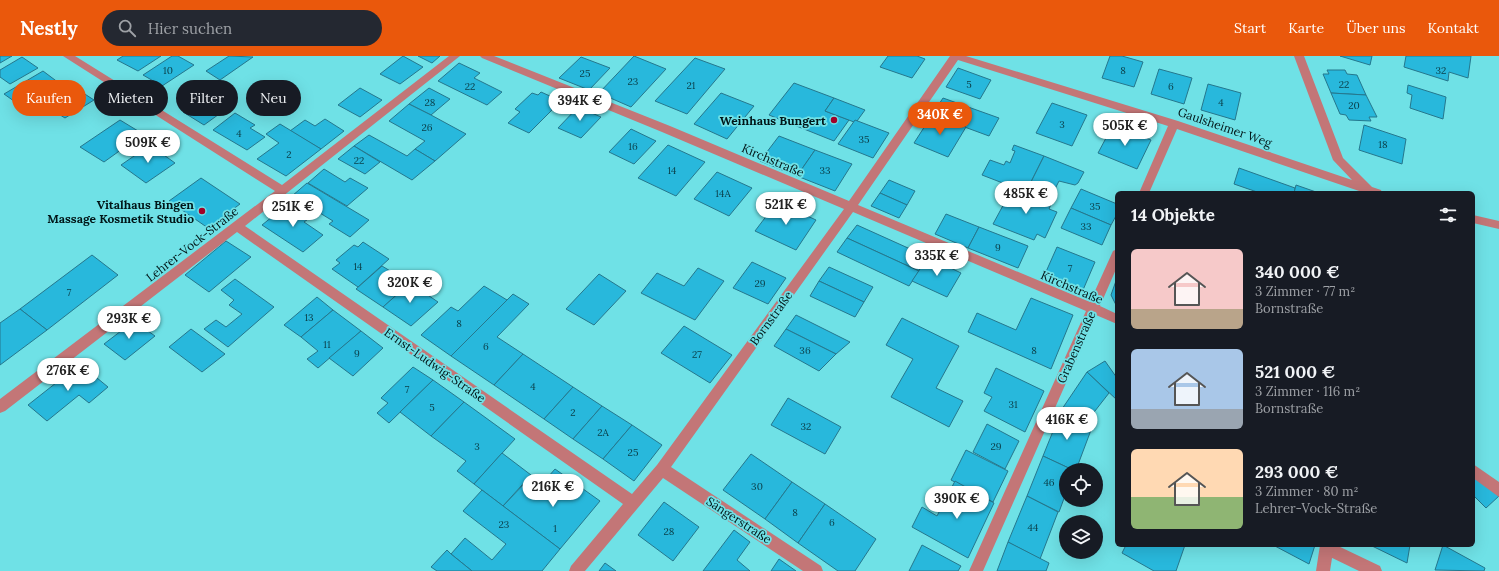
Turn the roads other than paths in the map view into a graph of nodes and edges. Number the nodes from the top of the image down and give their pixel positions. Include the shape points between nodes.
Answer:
1 (68, 56) edge
2 (455, 56) edge
3 (485, 56) edge
4 (956, 56) edge
5 (1300, 56) edge
6 (1174, 124) junction
7 (282, 190) junction
8 (1145, 191) edge
9 (1370, 191) edge
10 (1372, 191) edge
11 (851, 207) junction
12 (1475, 219) edge
13 (1499, 225) edge
14 (237, 226) junction
15 (1115, 258) edge
16 (1092, 310) junction
17 (1115, 318) edge
18 (0, 407) edge
19 (662, 469) junction
20 (1475, 472) edge
21 (1499, 490) edge
22 (633, 503) junction
23 (1327, 547) edge
24 (576, 571) edge
25 (816, 571) edge
26 (976, 571) edge
27 (1322, 571) edge
28 (1374, 571) edge

1 - 7 street
2 - 7 street, Lehrer-Vock-Straße
3 - 11 street, Kirchstraße
4 - 6 street, Gaulsheimer Weg
4 - 11 street, Bornstraße
5 - 10 street via 1338,160
6 - 8 street
6 - 9 street, Gaulsheimer Weg
7 - 14 street, Lehrer-Vock-Straße
11 - 16 street, Kirchstraße
11 - 19 street, Bornstraße
12 - 13 street
14 - 18 street, Lehrer-Vock-Straße
14 - 22 street, Ernst-Ludwig-Straße
15 - 16 street, Grabenstraße
16 - 17 street, Kirchstraße
16 - 26 street, Grabenstraße
19 - 22 street, Bornstraße
19 - 25 street, Sängerstraße
20 - 21 street
22 - 24 street, Bornstraße
23 - 27 street
23 - 28 street

